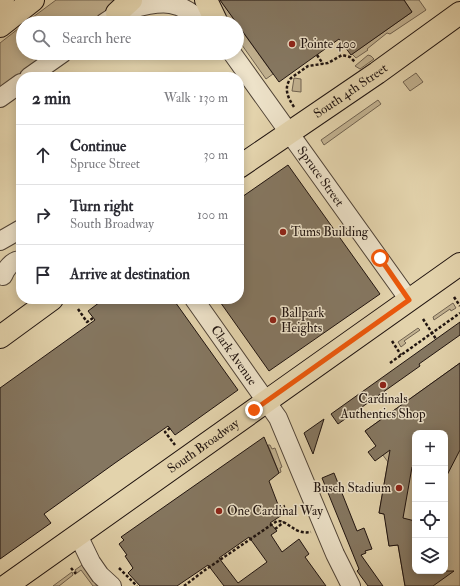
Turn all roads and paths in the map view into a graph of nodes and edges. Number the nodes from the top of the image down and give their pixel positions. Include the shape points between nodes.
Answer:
1 (3, 0) edge
2 (33, 0) edge
3 (206, 0) edge
4 (0, 3) edge
5 (117, 12) edge
6 (460, 13) edge
7 (196, 16) edge
8 (214, 16) edge
9 (0, 26) edge
10 (317, 55) dead end
11 (52, 60) edge
12 (237, 60) edge
13 (355, 62) dead end
14 (323, 65) junction
15 (36, 72) edge
16 (16, 87) edge
17 (0, 98) edge
18 (294, 107) dead end
19 (290, 133) junction
20 (244, 164) edge
21 (16, 232) edge
22 (0, 241) edge
23 (16, 262) edge
24 (460, 264) edge
25 (16, 272) edge
26 (2, 277) edge
27 (454, 297) dead end
28 (409, 300) junction
29 (45, 304) edge
30 (198, 304) edge
31 (460, 306) edge
32 (78, 309) dead end
33 (460, 313) edge
34 (93, 318) dead end
35 (423, 319) dead end
36 (432, 333) junction
37 (0, 337) edge
38 (436, 338) dead end
39 (392, 341) dead end
40 (402, 355) junction
41 (390, 363) dead end
42 (267, 401) junction
43 (170, 428) dead end
44 (175, 445) dead end
45 (285, 506) dead end
46 (279, 508) dead end
47 (284, 522) junction
48 (275, 529) dead end
49 (304, 533) dead end
50 (78, 535) junction
51 (71, 568) dead end
52 (76, 574) dead end
53 (114, 579) edge
54 (6, 586) edge
55 (137, 586) edge
56 (184, 586) edge
57 (351, 586) edge

1 - 4 main road
2 - 9 main road
3 - 8 main road
5 - 7 street via 148,2 170,1 190,10
6 - 19 main road, South 4th Street
10 - 14 path
11 - 15 street
12 - 19 street, Spruce Street
13 - 14 path via 350,57 342,55
14 - 18 path via 312,64 289,80 287,95
16 - 17 street
19 - 20 main road, South 4th Street
19 - 28 street, Spruce Street
21 - 22 street
23 - 26 street via 6,269
24 - 28 main road, South Broadway
25 - 26 street
27 - 31 path
28 - 42 main road, South Broadway
29 - 37 main road
30 - 42 street, Clark Avenue
32 - 34 path via 87,322
33 - 36 path
35 - 36 path
36 - 38 path
36 - 40 path
39 - 40 path
40 - 41 path
42 - 50 main road, South Broadway
42 - 57 street, Clark Avenue via 282,426 335,554
43 - 44 path via 165,432
45 - 46 path
47 - 48 path
47 - 49 path via 296,531
47 - 56 path via 277,521
50 - 53 street via 100,575
50 - 54 main road, South Broadway
51 - 52 path
53 - 55 path

